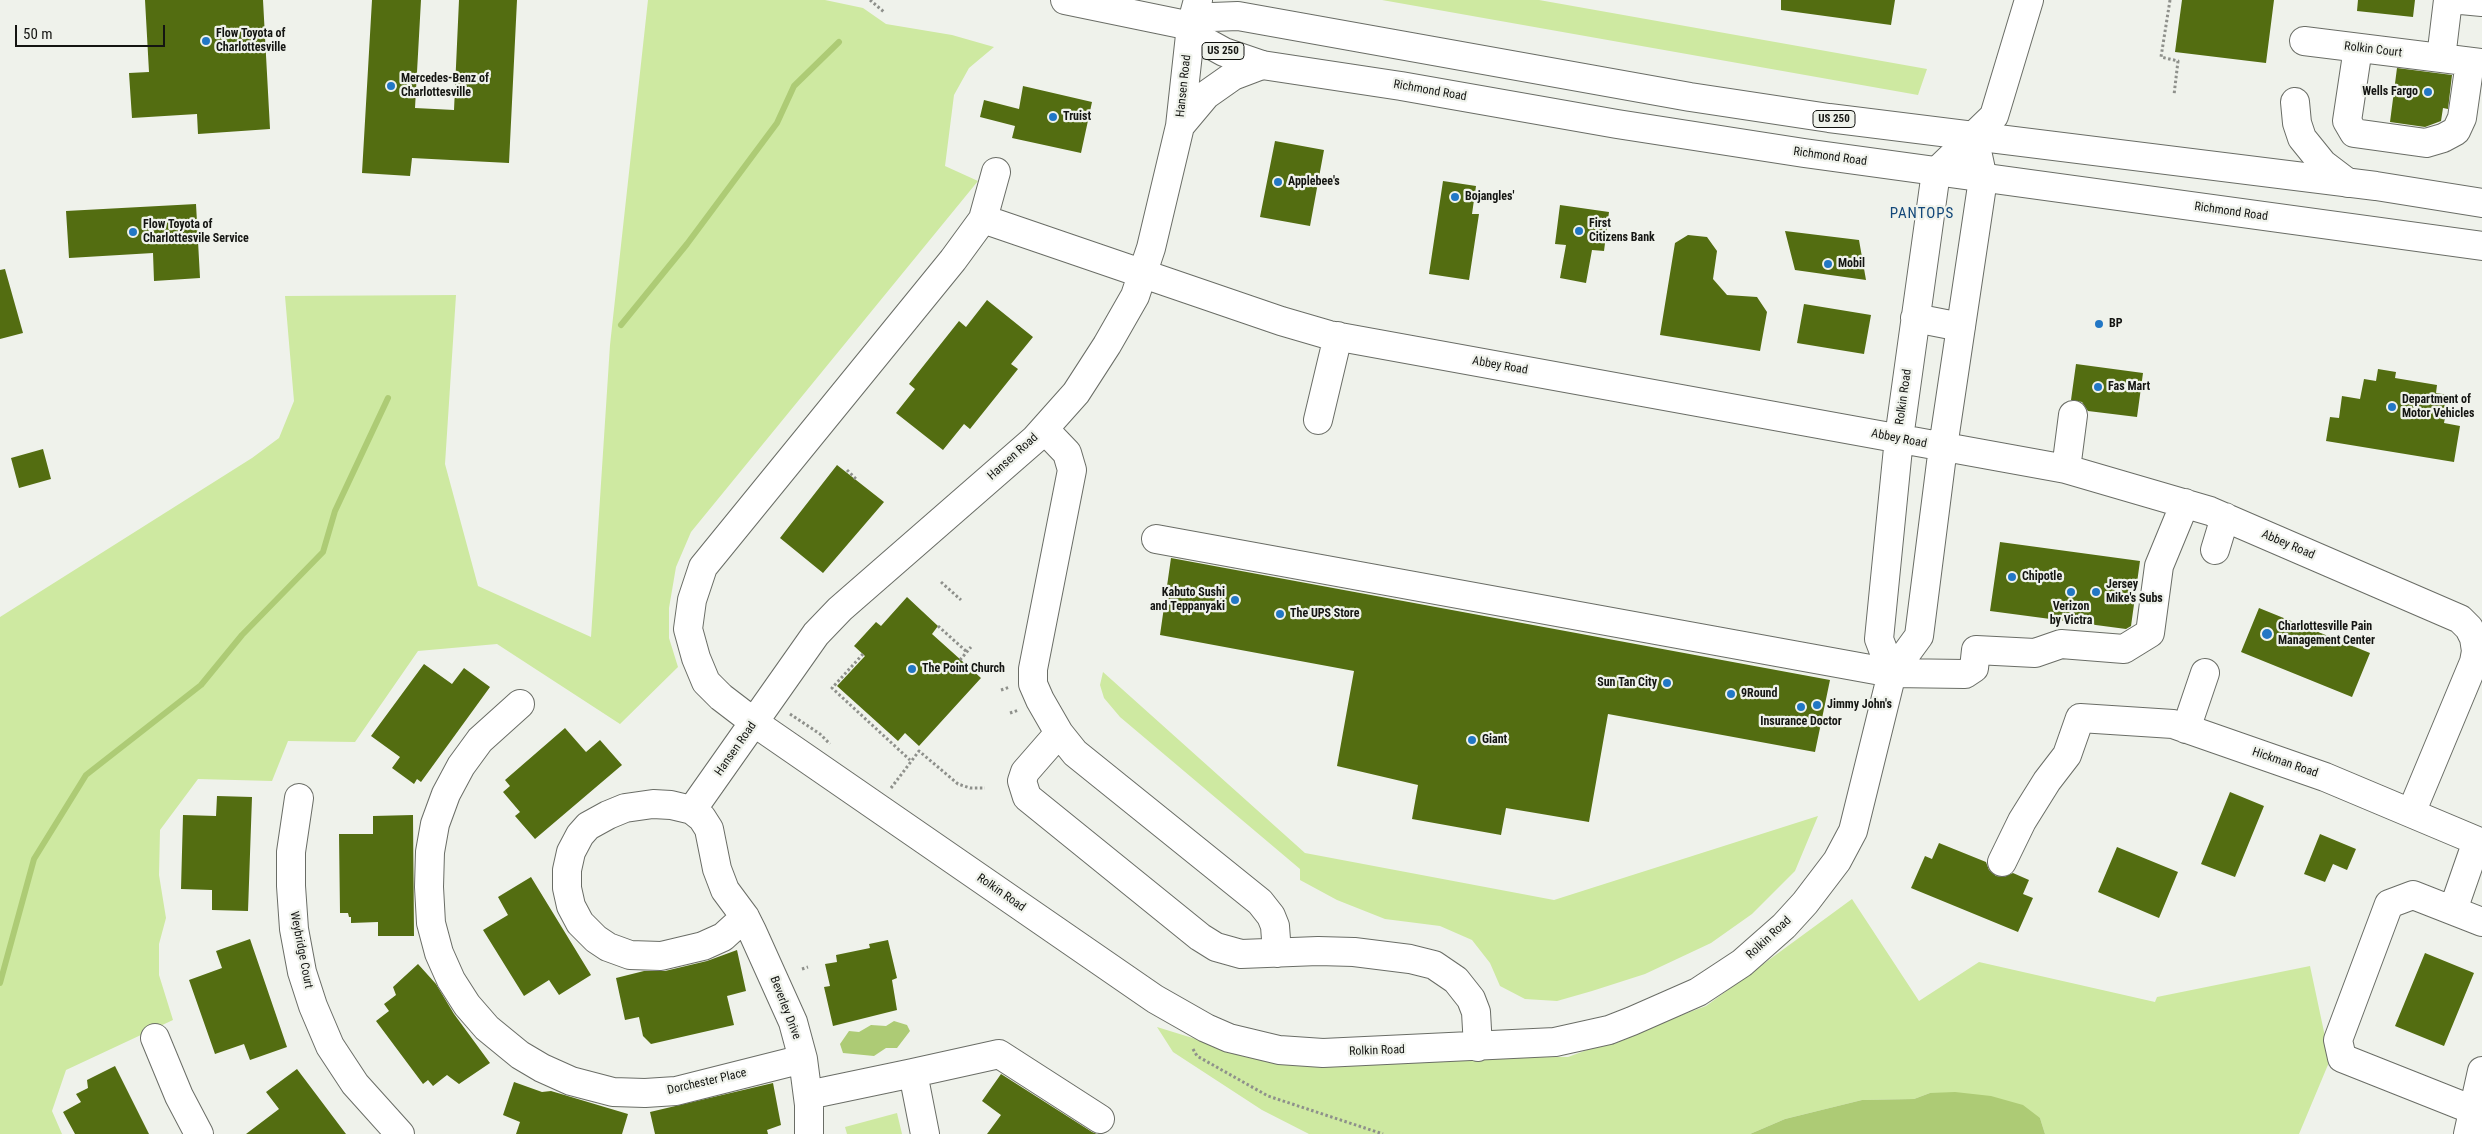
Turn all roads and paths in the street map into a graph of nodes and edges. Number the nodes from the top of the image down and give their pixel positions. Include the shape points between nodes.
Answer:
1 (870, 0) edge
2 (1065, 0) edge
3 (1198, 0) edge
4 (2030, 0) edge
5 (2170, 0) edge
6 (2448, 0) edge
7 (2461, 0) edge
8 (2482, 2) edge
9 (884, 12) dead end
10 (1190, 26) junction
11 (2304, 41) dead end
12 (2358, 48) junction
13 (2442, 58) junction
14 (2476, 62) edge
15 (1262, 65) junction
16 (2174, 95) dead end
17 (2295, 102) dead end
18 (1180, 126) junction
19 (1974, 137) junction
20 (996, 172) dead end
21 (1936, 172) junction
22 (1983, 179) junction
23 (2348, 183) junction
24 (2482, 203) edge
25 (983, 219) junction
26 (2482, 246) edge
27 (1144, 273) junction
28 (1915, 318) junction
29 (1961, 327) junction
30 (1338, 336) junction
31 (2073, 415) dead end
32 (1318, 420) dead end
33 (1044, 428) junction
34 (1899, 438) junction
35 (1943, 447) junction
36 (2066, 469) junction
37 (847, 470) dead end
38 (857, 480) dead end
39 (2185, 502) junction
40 (2225, 518) junction
41 (1156, 539) dead end
42 (2215, 550) dead end
43 (941, 582) dead end
44 (961, 600) dead end
45 (938, 626) dead end
46 (2478, 630) edge
47 (971, 647) dead end
48 (967, 652) junction
49 (863, 654) dead end
50 (960, 660) dead end
51 (1892, 673) junction
52 (2205, 673) dead end
53 (520, 704) dead end
54 (790, 714) dead end
55 (755, 723) junction
56 (2186, 729) junction
57 (1059, 733) junction
58 (834, 751) dead end
59 (910, 760) junction
60 (882, 786) dead end
61 (985, 788) dead end
62 (890, 791) junction
63 (894, 794) dead end
64 (300, 798) dead end
65 (692, 810) junction
66 (2411, 813) junction
67 (2480, 842) edge
68 (2002, 862) dead end
69 (2453, 910) junction
70 (745, 917) junction
71 (2482, 922) edge
72 (1277, 953) junction
73 (808, 967) dead end
74 (802, 969) dead end
75 (156, 1038) dead end
76 (1192, 1047) dead end
77 (1478, 1047) junction
78 (803, 1058) junction
79 (2482, 1071) edge
80 (912, 1073) junction
81 (808, 1095) junction
82 (1100, 1119) dead end
83 (2471, 1122) edge
84 (199, 1134) edge
85 (400, 1134) edge
86 (809, 1134) edge
87 (926, 1134) edge
88 (1383, 1134) edge

1 - 9 path
2 - 10 main road
3 - 10 main road, Hansen Road
4 - 19 main road via 1994,116
5 - 16 path via 2161,57 2178,61
6 - 13 main road
7 - 8 main road
10 - 15 main road, Richmond Road / US 250 via 1204,42
10 - 18 main road, Hansen Road
10 - 19 main road, US 250 via 1212,16 1238,16 1690,97
11 - 12 main road, Rolkin Court
12 - 13 main road, Rolkin Court
12 - 14 main road via 2347,121 2354,133 2426,143 2456,131
13 - 14 main road, Rolkin Court
15 - 18 main road via 1233,76 1206,95
15 - 21 main road, Richmond Road / US 250
17 - 23 main road via 2302,138 2323,164
18 - 27 main road, Hansen Road
19 - 21 main road
19 - 22 main road, Rolkin Road
19 - 23 main road, US 250
20 - 25 main road
21 - 22 main road, Richmond Road / US 250
21 - 28 main road, Rolkin Road
22 - 26 main road, Richmond Road / US 250
22 - 29 main road, Rolkin Road
23 - 24 main road, US 250
25 - 27 main road, Abbey Road
25 - 55 main road, Rolkin Road via 703,567 692,600 688,628 696,658 706,682
27 - 30 main road, Abbey Road via 1272,318
27 - 33 main road, Hansen Road via 1135,296 1102,353 1076,393
28 - 29 main road
28 - 34 main road, Rolkin Road
29 - 35 main road, Rolkin Road
30 - 32 main road
30 - 34 main road, Abbey Road
31 - 36 main road
33 - 55 main road, Hansen Road via 840,609 816,634
33 - 57 main road via 1067,454 1072,470 1032,669 1035,689
34 - 35 main road, Abbey Road
34 - 51 main road, Rolkin Road via 1879,639
35 - 36 main road, Abbey Road
35 - 51 main road, Rolkin Road via 1919,636
36 - 39 main road, Abbey Road
37 - 38 path
39 - 40 main road, Abbey Road
39 - 51 main road via 2159,566 2150,632 2124,649 2061,644 2035,653 1976,650 1974,668 1965,674
40 - 42 main road
40 - 46 main road, Abbey Road via 2460,619
41 - 51 main road
43 - 44 path
45 - 48 path
46 - 66 main road, Abbey Road via 2474,662
47 - 48 path
48 - 50 path
49 - 59 path via 832,688
51 - 77 main road, Rolkin Road via 1848,844 1805,904 1762,948 1723,978 1698,992 1609,1030 1555,1042
52 - 56 main road
53 - 78 main road, Dorchester Place via 486,733 460,766 435,824 429,855 431,923 439,953 467,1006 487,1028 542,1068 571,1081 613,1092 645,1094 676,1091
54 - 58 path via 824,738
55 - 65 main road, Hansen Road
55 - 77 main road, Rolkin Road via 1155,999 1206,1028 1255,1045 1300,1052
56 - 66 main road, Hickman Road via 2325,777
56 - 68 main road, Hickman Road via 2173,724 2080,718 2068,755 2022,821
57 - 72 main road via 1075,753 1260,902 1275,926
57 - 72 main road via 1023,777 1022,786 1031,802 1209,943 1242,954
59 - 61 path via 919,751 958,784
59 - 62 path
60 - 62 path
62 - 63 path
64 - 85 main road, Weybridge Court via 291,852 291,886 302,972 330,1046 355,1084
65 - 70 main road, Beverley Drive via 709,829 725,890
65 - 70 main road via 653,804 625,808 588,826 571,852 567,870 571,906 580,923 608,947 630,955 650,957 703,946 723,936
66 - 67 main road, Hickman Road
67 - 69 main road
69 - 71 main road
69 - 83 main road via 2413,895 2389,904 2338,1040 2342,1058
70 - 78 main road, Beverley Drive via 788,1009
72 - 77 main road via 1354,952 1410,959 1434,966 1456,980 1471,999 1476,1012
73 - 74 path
75 - 84 main road via 179,1096
76 - 88 path via 1197,1056 1268,1096
78 - 81 main road, Beverley Drive
79 - 83 main road
80 - 81 main road
80 - 82 main road via 999,1054
80 - 87 main road
81 - 86 main road, Beverley Drive

